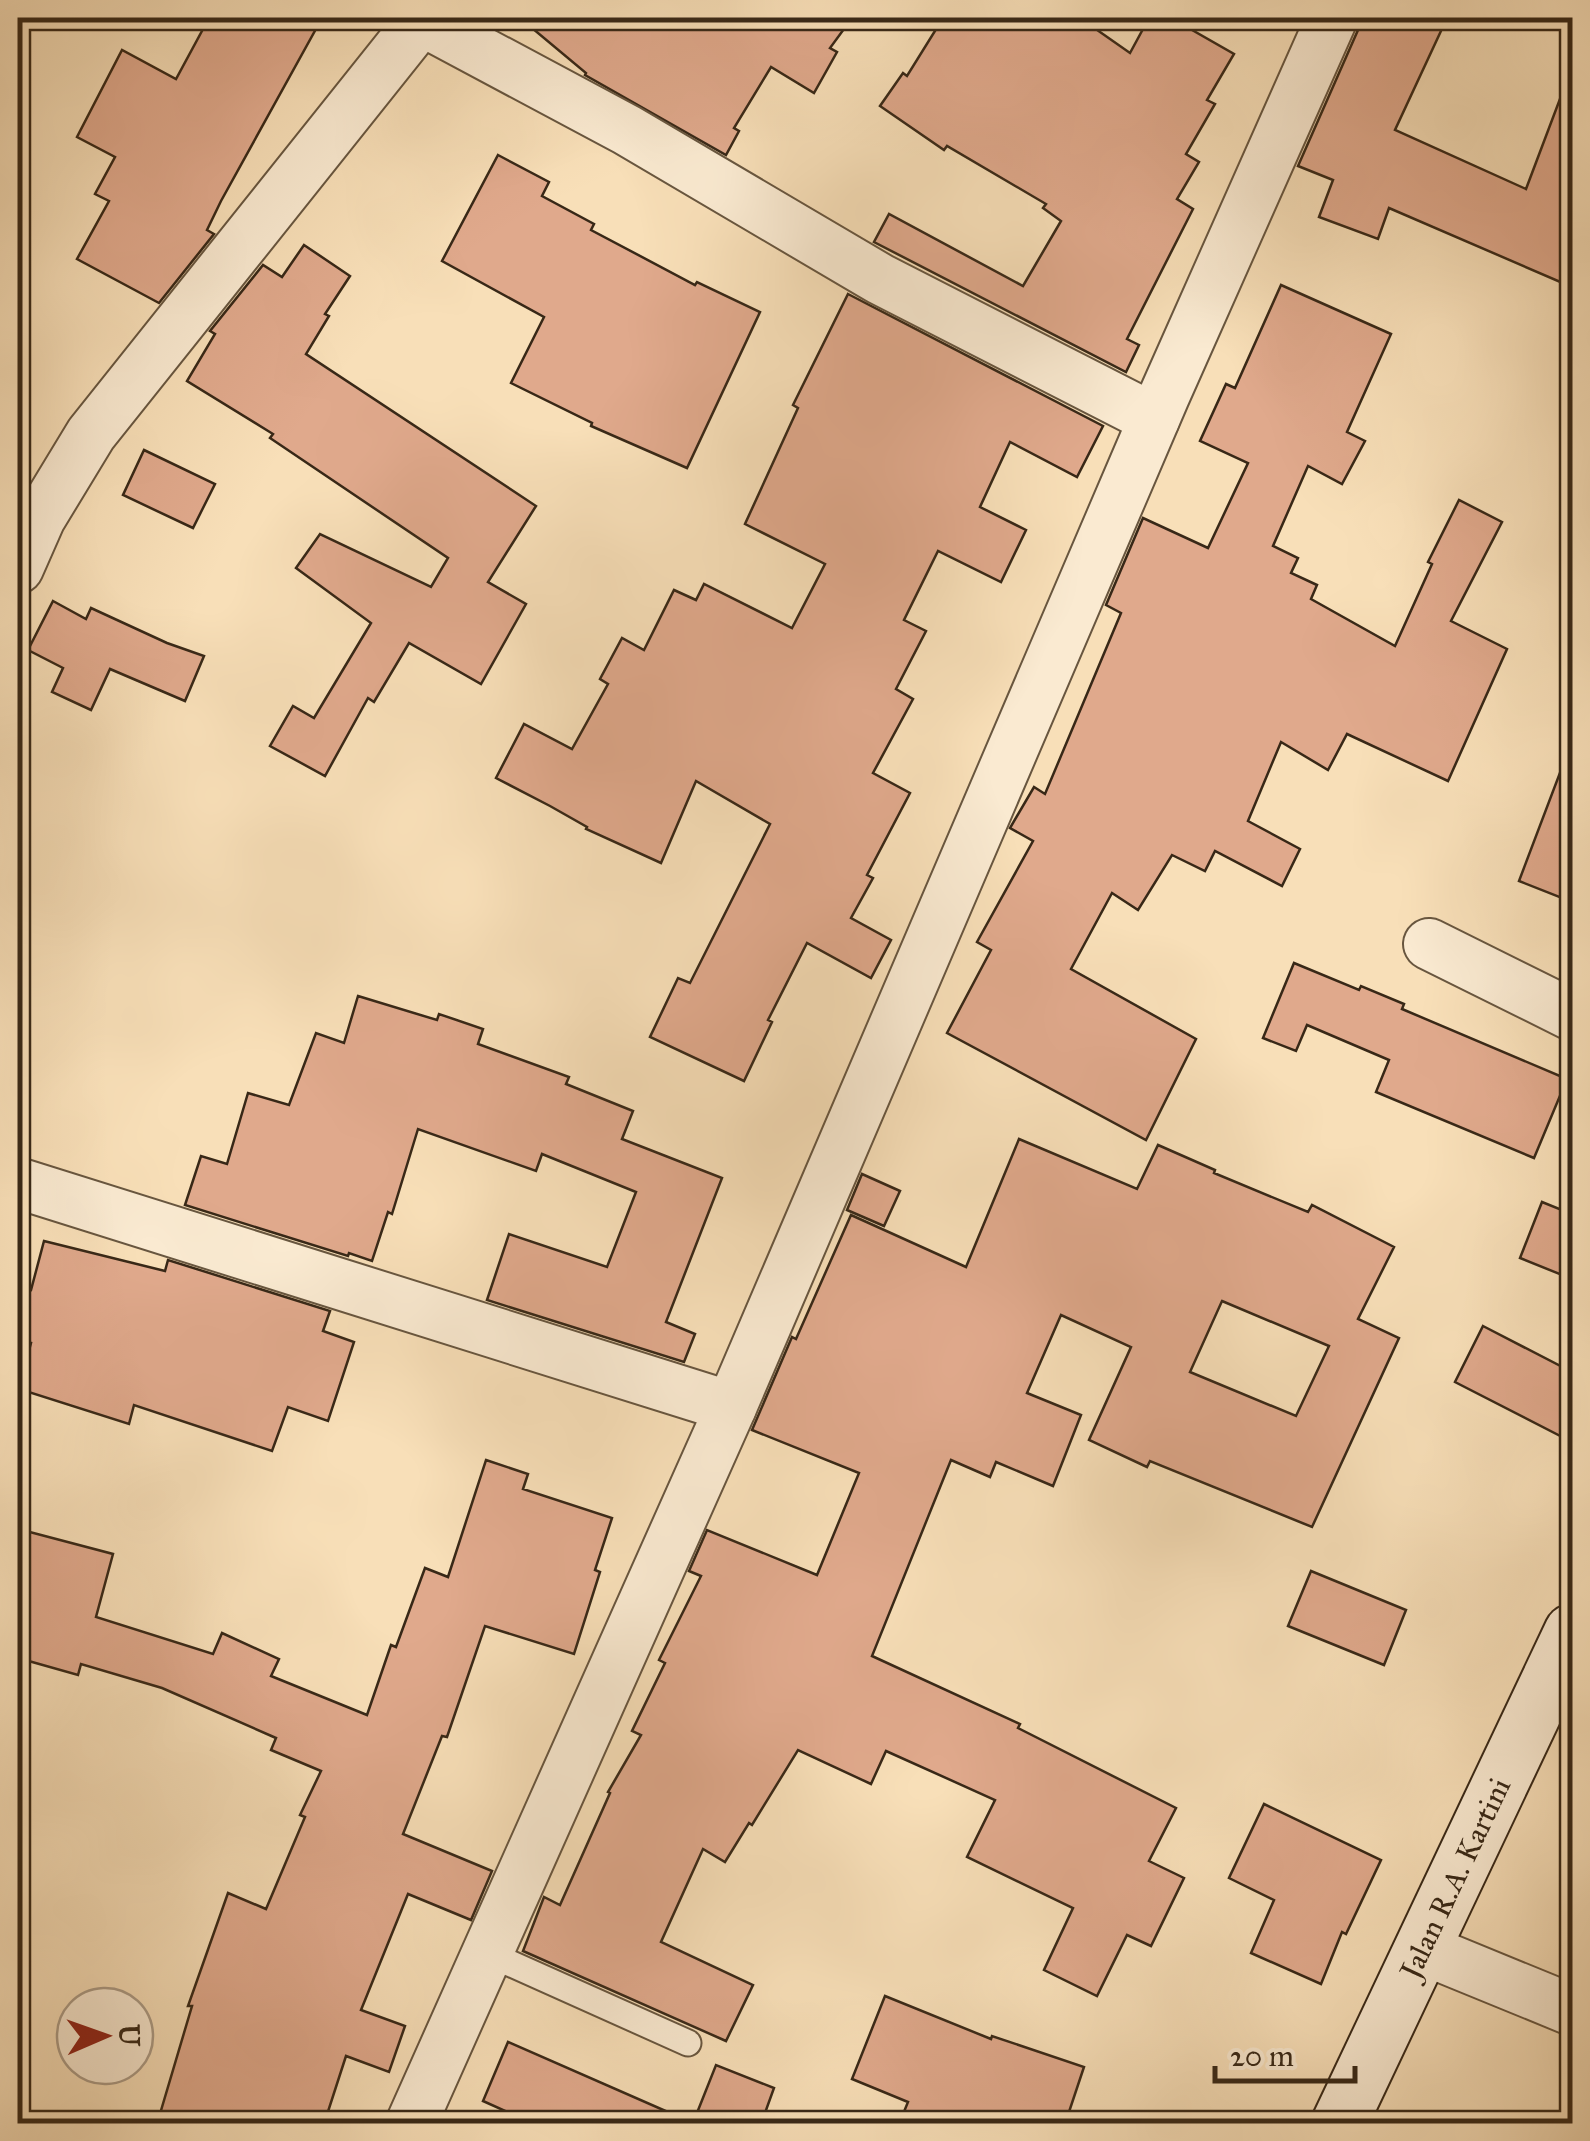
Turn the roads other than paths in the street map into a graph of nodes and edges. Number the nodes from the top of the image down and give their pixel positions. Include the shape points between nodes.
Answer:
1 (1332, 18) edge
2 (422, 19) edge
3 (1154, 420) junction
4 (18, 568) edge
5 (1430, 944) dead end
6 (1572, 1015) edge
7 (18, 1183) edge
8 (732, 1407) junction
9 (1572, 1632) edge
10 (1427, 1941) junction
11 (487, 1954) junction
12 (1572, 1990) edge
13 (1572, 2010) edge
14 (688, 2042) dead end
15 (410, 2124) edge
16 (1339, 2124) edge

1 - 3 street
2 - 3 street via 628,130 880,279
2 - 4 street via 91,434
3 - 8 street
5 - 6 street
7 - 8 street
8 - 11 street
9 - 10 main road, Jalan R.A. Kartini
10 - 12 street
10 - 13 street
10 - 16 main road, Jalan R.A. Kartini
11 - 14 lane
11 - 15 street

